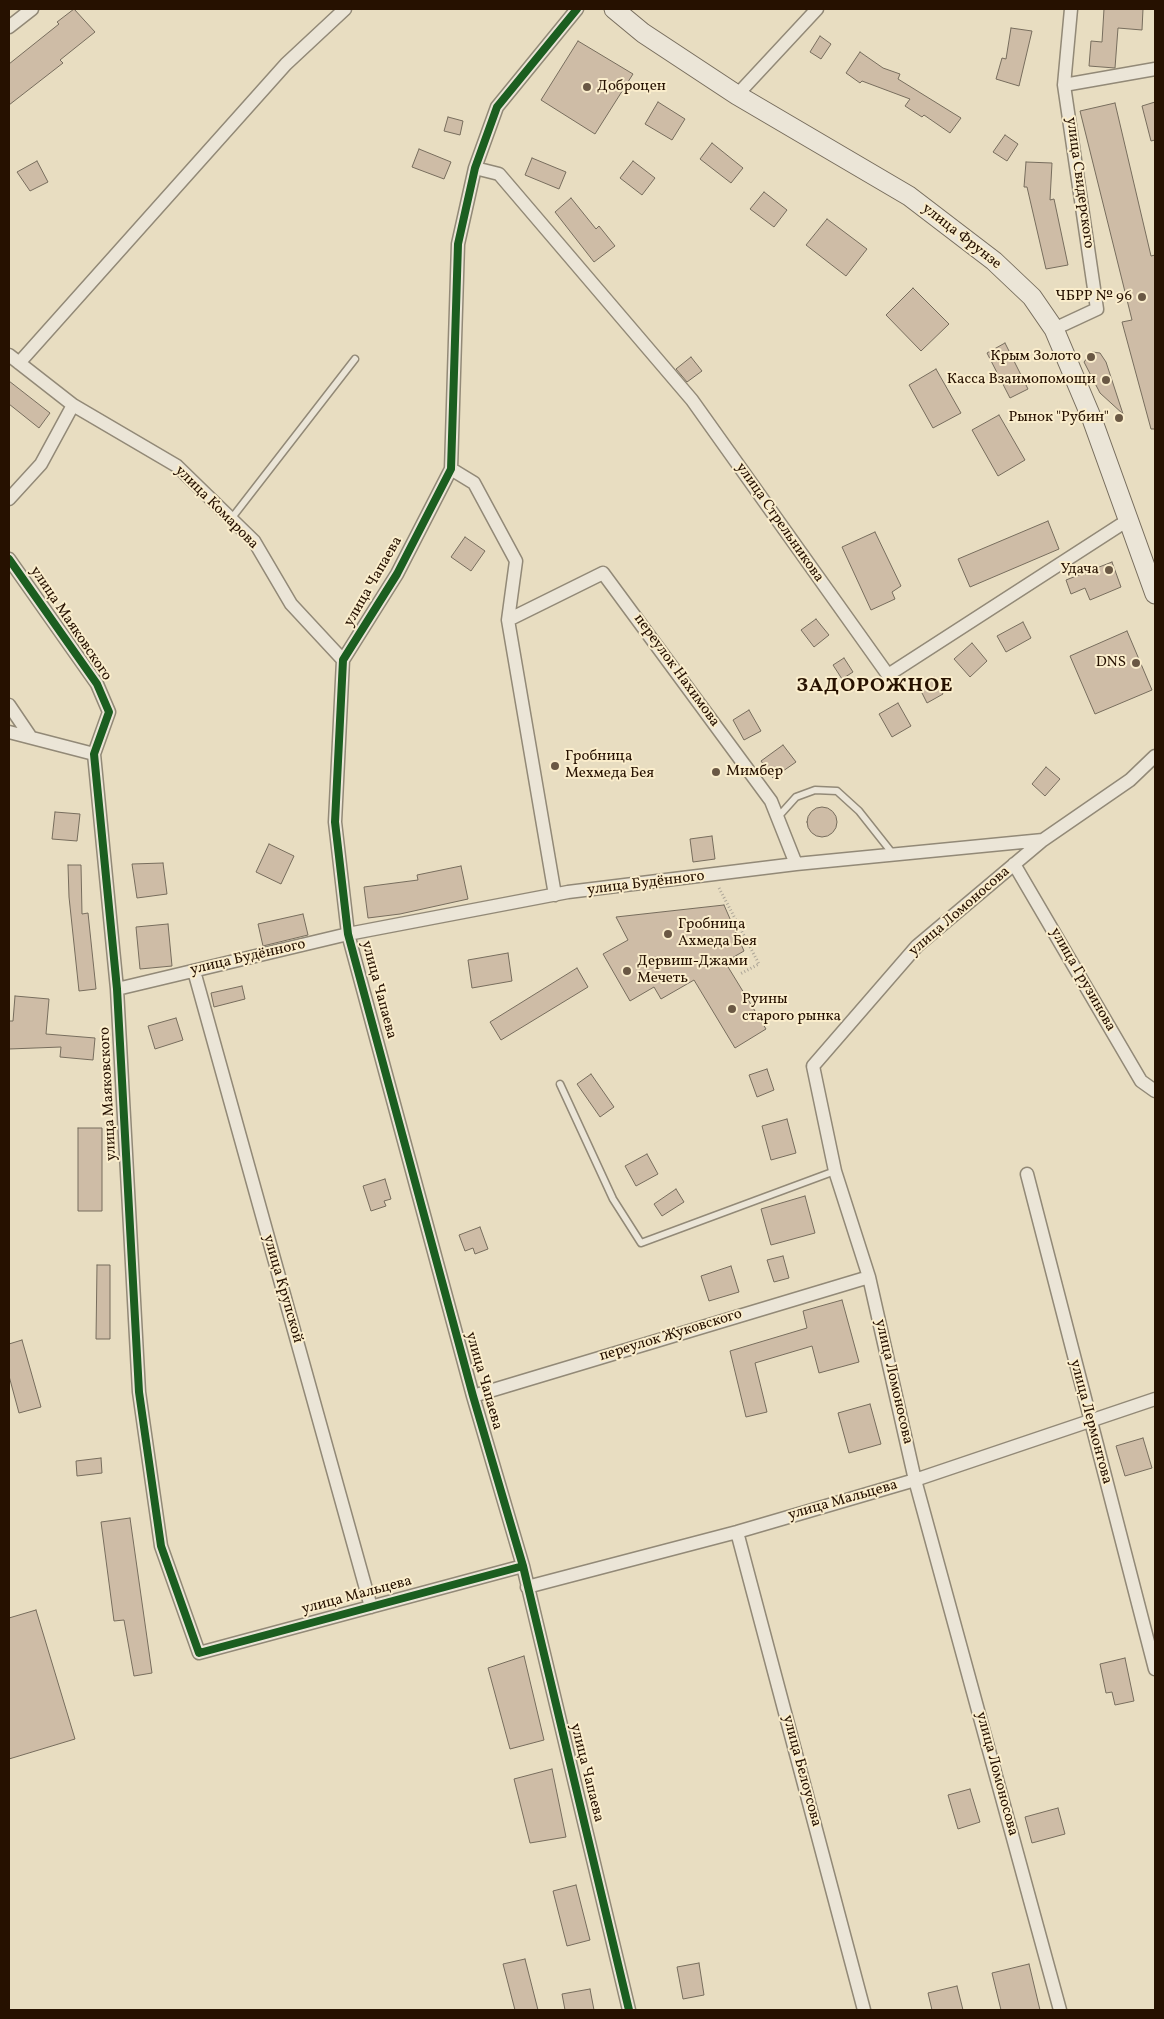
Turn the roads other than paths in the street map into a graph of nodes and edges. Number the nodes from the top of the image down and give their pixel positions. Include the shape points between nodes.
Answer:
1 (32, 9) edge
2 (345, 9) edge
3 (577, 9) edge
4 (614, 9) edge
5 (817, 9) edge
6 (1071, 9) edge
7 (9, 27) edge
8 (1155, 70) edge
9 (1064, 85) junction
10 (737, 95) junction
11 (475, 168) junction
12 (1054, 329) junction
13 (9, 354) edge
14 (355, 359) dead end
15 (19, 363) junction
16 (73, 405) junction
17 (451, 469) junction
18 (9, 499) edge
19 (231, 519) junction
20 (1128, 520) junction
21 (9, 559) edge
22 (1155, 594) edge
23 (508, 620) junction
24 (343, 660) junction
25 (9, 705) edge
26 (9, 732) edge
27 (30, 736) junction
28 (94, 754) junction
29 (1155, 756) edge
30 (778, 817) junction
31 (1043, 840) junction
32 (894, 855) junction
33 (796, 864) junction
34 (1014, 864) junction
35 (555, 895) junction
36 (348, 934) junction
37 (194, 971) junction
38 (117, 989) junction
39 (560, 1084) dead end
40 (1155, 1091) edge
41 (835, 1171) junction
42 (1026, 1174) dead end
43 (869, 1277) junction
44 (472, 1396) junction
45 (1155, 1399) edge
46 (1089, 1420) junction
47 (915, 1480) junction
48 (737, 1532) junction
49 (522, 1566) junction
50 (527, 1587) junction
51 (371, 1607) junction
52 (199, 1653) joint
53 (1155, 1669) edge
54 (630, 2010) edge
55 (864, 2010) edge
56 (1060, 2010) edge

1 - 7 street
2 - 15 street via 286,64
3 - 11 street, улица Чапаева via 497,107
4 - 10 main road, улица Фрунзе
5 - 10 street
6 - 9 street, улица Свидерского
8 - 9 street
9 - 12 street, улица Свидерского via 1097,309
10 - 12 main road, улица Фрунзе via 909,196 994,261 1032,297
11 - 17 street, улица Чапаева via 458,244
11 - 20 street, улица Стрельникова via 499,174 692,400 888,675
12 - 20 main road, улица Фрунзе via 1092,419
13 - 15 street, улица Комарова
14 - 19 lane
15 - 16 street, улица Комарова
16 - 18 street via 40,464
16 - 19 street, улица Комарова via 177,466
17 - 23 street via 474,484 516,561
17 - 24 street, улица Чапаева via 397,574
19 - 24 street, улица Комарова via 254,541 291,604
20 - 22 main road, улица Фрунзе
21 - 28 street, улица Маяковского via 100,691 109,712
23 - 30 street, переулок Нахимова via 603,572 771,801
23 - 35 street
24 - 36 street, улица Чапаева via 335,822
25 - 27 street
26 - 27 street
27 - 28 street
28 - 38 street, улица Маяковского
29 - 31 street, улица Будённого via 1130,780
30 - 32 lane via 796,797 815,790 837,792 859,811
30 - 33 street, переулок Нахимова
31 - 32 street, улица Будённого
31 - 34 street, улица Ломоносова
32 - 33 street, улица Будённого
33 - 35 street, улица Будённого
34 - 40 street, улица Грузинова via 1141,1081
34 - 41 street, улица Ломоносова via 917,946 812,1066
35 - 36 street, улица Будённого
36 - 37 street, улица Будённого
36 - 44 street, улица Чапаева
37 - 38 street, улица Будённого
37 - 51 street, улица Крупской
38 - 52 street, улица Маяковского via 139,1392 161,1546
39 - 41 lane via 613,1199 641,1243
41 - 43 street, улица Ломоносова
42 - 46 street, улица Лермонтова
43 - 44 street, переулок Жуковского
43 - 47 street, улица Ломоносова
44 - 49 street, улица Чапаева
45 - 46 street, улица Мальцева
46 - 47 street, улица Мальцева
46 - 53 street, улица Лермонтова
47 - 48 street, улица Мальцева
47 - 56 street, улица Ломоносова
48 - 50 street, улица Мальцева
48 - 55 street, улица Белоусова
49 - 50 street, улица Чапаева
49 - 51 street, улица Мальцева
50 - 54 street, улица Чапаева
51 - 52 street, улица Мальцева

